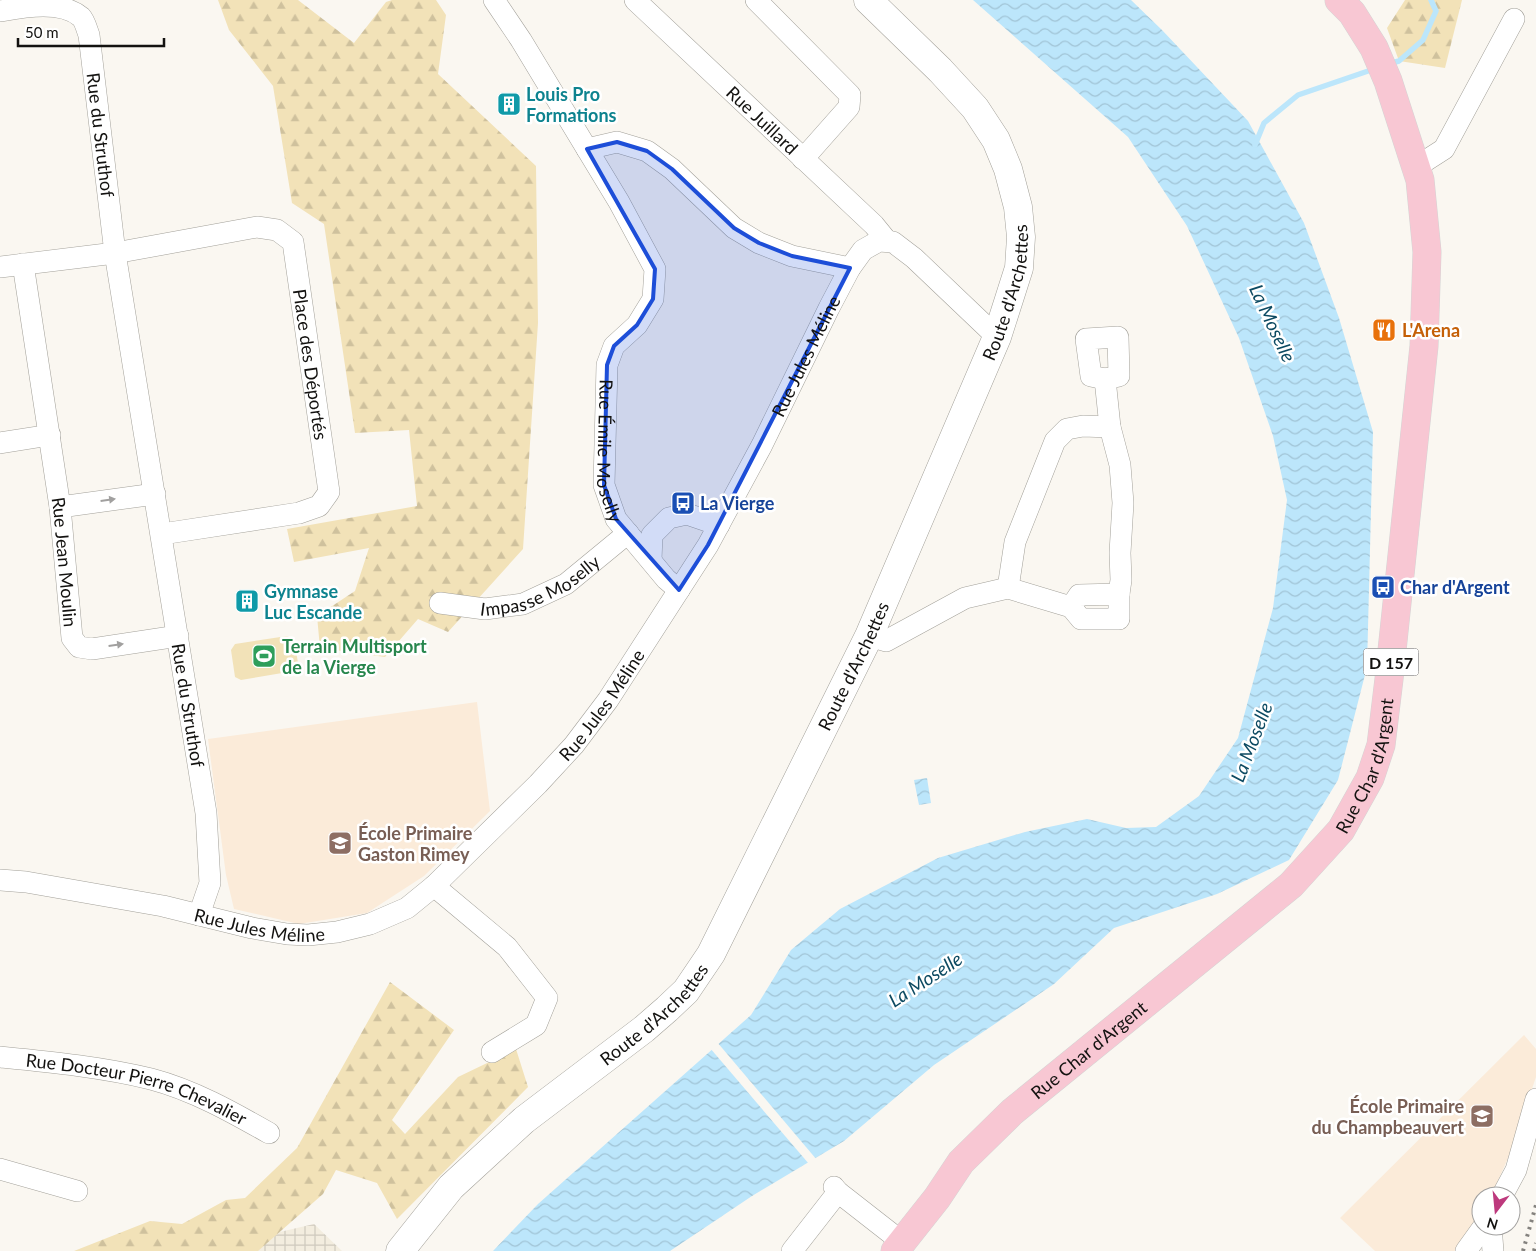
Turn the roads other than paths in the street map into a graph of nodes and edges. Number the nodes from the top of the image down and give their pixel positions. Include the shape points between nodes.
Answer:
1 (494, 0) edge
2 (635, 0) edge
3 (756, 0) edge
4 (868, 0) edge
5 (1351, 4) edge
6 (0, 11) edge
7 (1514, 19) dead end
8 (587, 149) junction
9 (803, 159) junction
10 (1416, 167) junction
11 (887, 242) junction
12 (115, 253) junction
13 (23, 264) junction
14 (0, 267) edge
15 (850, 268) junction
16 (997, 337) junction
17 (1105, 379) dead end
18 (1110, 427) junction
19 (50, 435) junction
20 (0, 443) edge
21 (155, 494) junction
22 (60, 507) junction
23 (719, 526) junction
24 (628, 533) junction
25 (162, 534) junction
26 (650, 560) junction
27 (1008, 588) junction
28 (679, 590) junction
29 (440, 603) dead end
30 (178, 636) junction
31 (869, 636) junction
32 (0, 880) edge
33 (434, 886) junction
34 (199, 915) junction
35 (492, 1052) dead end
36 (0, 1057) edge
37 (1536, 1099) edge
38 (269, 1133) dead end
39 (0, 1169) edge
40 (1507, 1186) edge
41 (77, 1191) dead end
42 (1477, 1236) edge
43 (1492, 1236) edge
44 (898, 1246) edge
45 (400, 1251) edge
46 (792, 1251) edge
47 (1466, 1251) edge
48 (1493, 1251) edge

1 - 8 street, Rue Émile Moselly
2 - 9 street, Rue Juillard
3 - 9 street via 850,95 849,107
4 - 16 street, Route d'Archettes via 975,108 996,140 1008,169 1018,207 1021,237 1019,268
5 - 10 main road, Rue Char d'Argent / D 157 via 1388,81
6 - 12 street, Rue du Struthof via 34,5 63,8 82,18 89,35
7 - 10 street via 1444,149
8 - 15 street via 617,142 647,151 672,169 734,228 750,238 792,256
8 - 24 street, Rue Émile Moselly via 655,269 654,299 637,325 614,346 607,365 604,485 616,519
9 - 11 street, Rue Juillard via 874,225
10 - 44 main road, Rue Char d'Argent / D 157 via 1427,252 1424,346 1381,745 1370,778 1341,830 1291,885 1012,1112 961,1162
11 - 15 street, Rue Jules Méline via 879,241 864,250
11 - 16 street via 893,242 914,258
12 - 13 street
12 - 21 street, Rue du Struthof
12 - 25 street, Place des Déportés via 257,227 277,230 293,242 329,492 319,506 299,513
13 - 14 street
13 - 19 street, Rue Jean Moulin
15 - 23 street, Rue Jules Méline
16 - 31 street, Route d'Archettes
17 - 18 street
18 - 27 street via 1067,429 1055,441 1015,542
18 - 27 street via 1120,465 1123,503 1119,594 1078,596 1071,607
19 - 20 street
19 - 22 street, Rue Jean Moulin
22 -> 21 street
21 - 25 street, Rue du Struthof
22 -> 30 street, Rue Jean Moulin via 72,638 79,647 92,649
23 - 26 street, Rue Émile Moselly via 687,514 669,518 652,535
23 - 28 street, Rue Jules Méline
24 - 26 street, Rue Émile Moselly
24 - 29 street, Impasse Moselly via 566,584 523,604 485,609
25 - 30 street, Rue du Struthof
26 - 28 street, Rue Émile Moselly
27 - 31 street via 965,598 886,641
28 - 33 street, Rue Jules Méline via 608,700 574,745
30 - 34 street, Rue du Struthof via 206,813 210,883
31 - 45 street, Route d'Archettes via 711,954 686,991 644,1029 524,1120 451,1187
32 - 34 street, Rue Jules Méline via 163,906
33 - 34 street, Rue Jules Méline via 407,908 370,924 336,932 286,934
33 - 35 street via 507,946 547,998 536,1025
36 - 38 street, Rue Docteur Pierre Chevalier via 65,1063 152,1079 190,1092
37 - 40 street via 1516,1170
39 - 41 street
42 - 47 street
43 - 48 street
44 - 46 street via 836,1190

